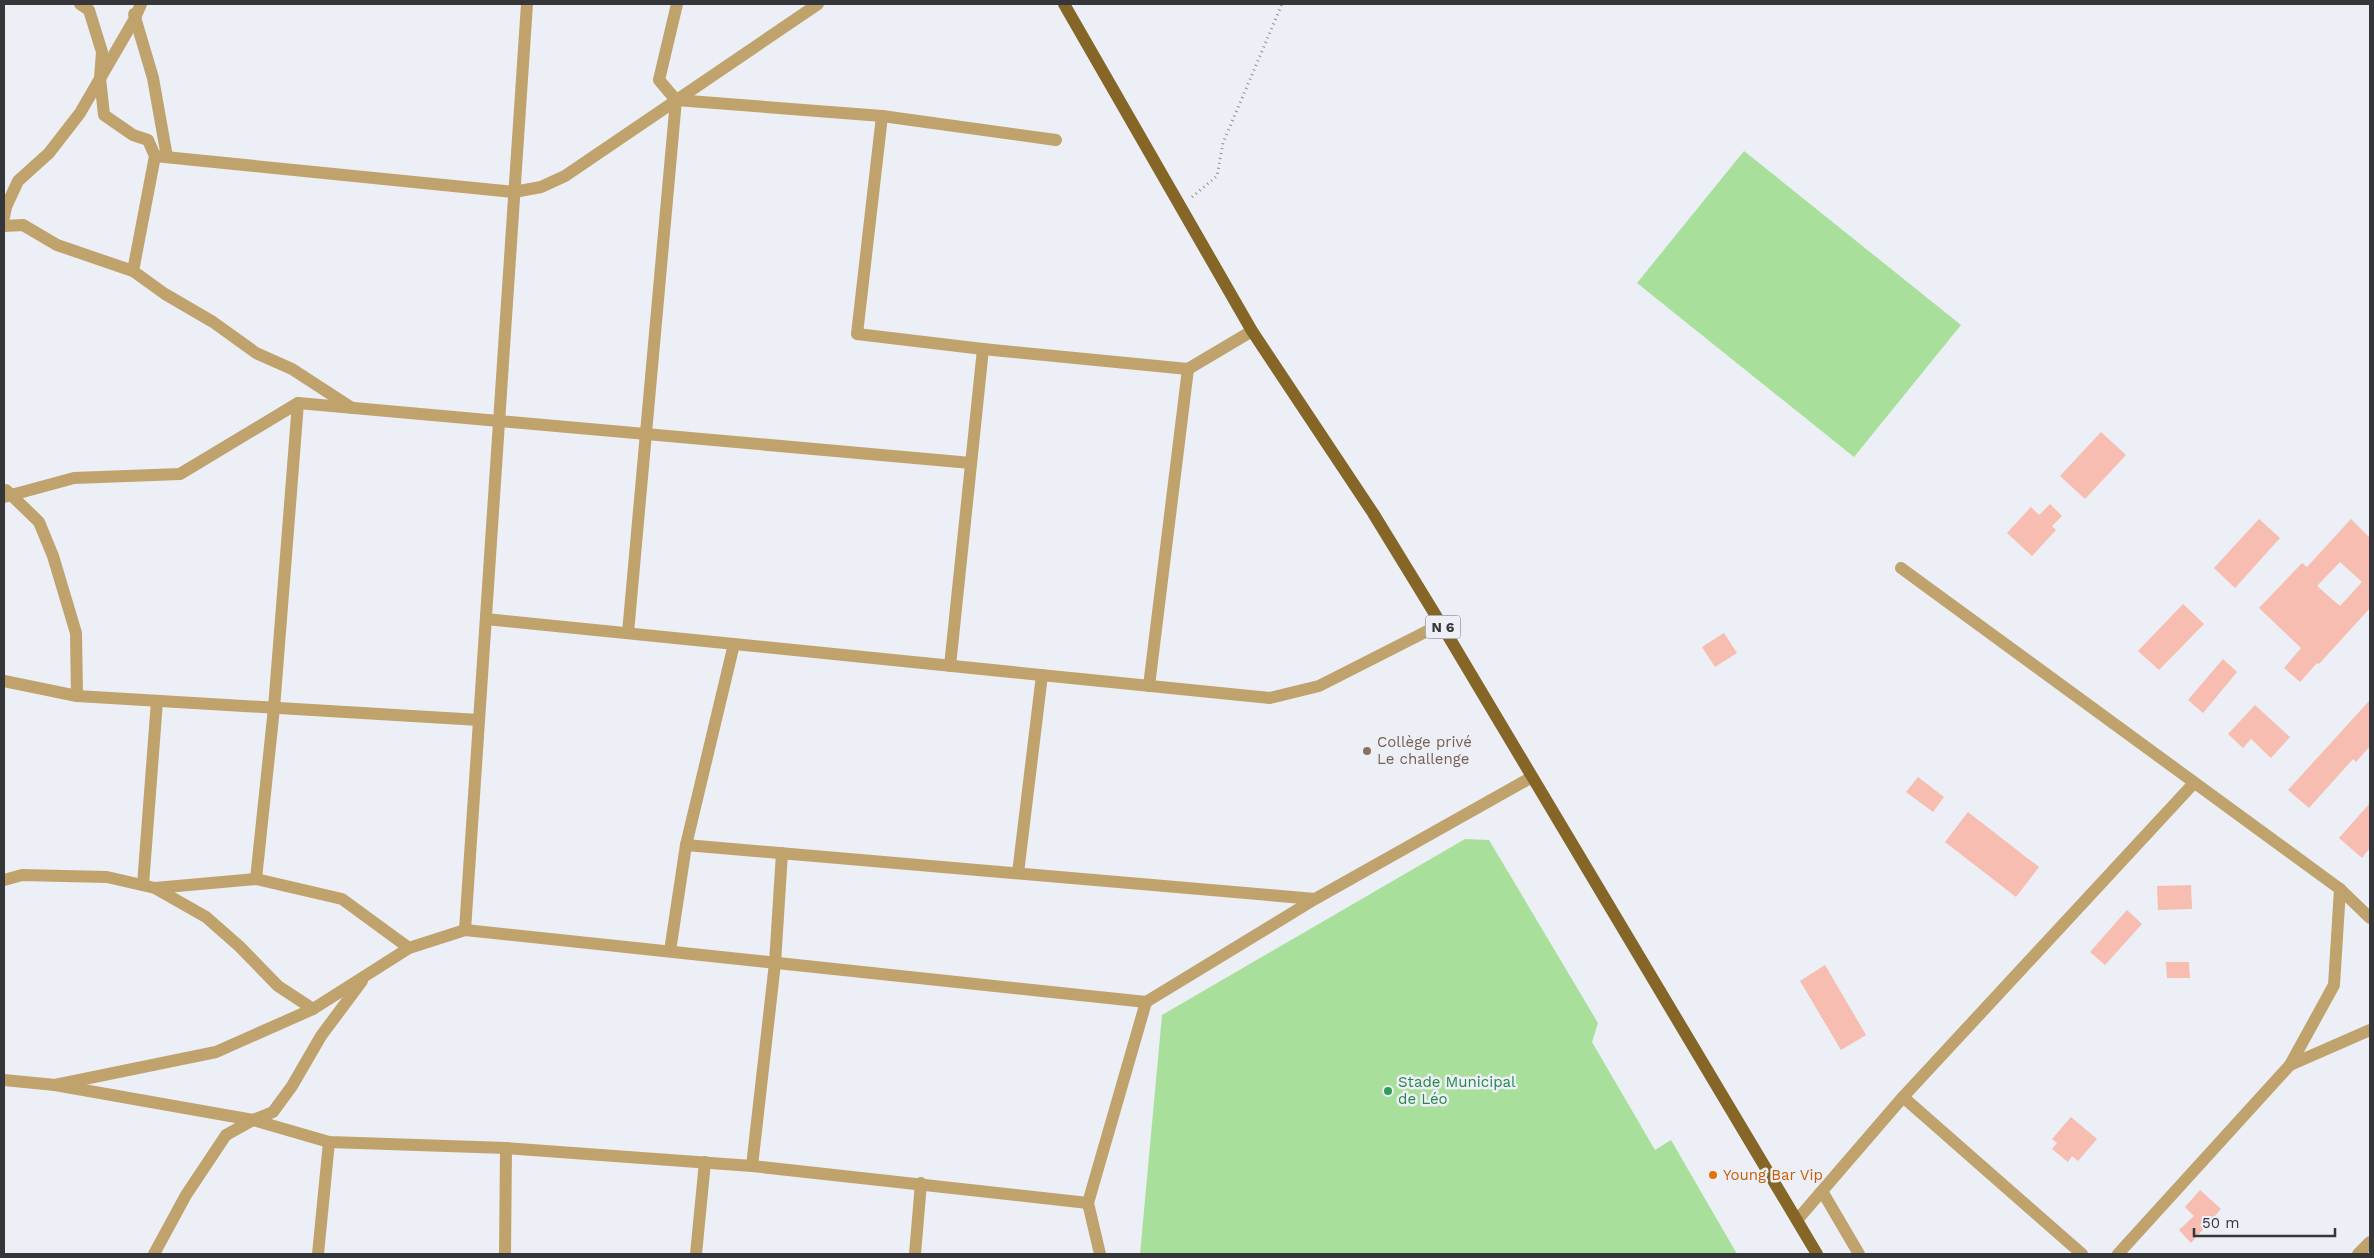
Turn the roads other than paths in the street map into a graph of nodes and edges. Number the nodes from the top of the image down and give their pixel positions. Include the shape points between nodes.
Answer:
1 (80, 4) edge
2 (132, 4) edge
3 (141, 4) edge
4 (526, 4) edge
5 (677, 4) edge
6 (818, 4) edge
7 (1064, 4) edge
8 (134, 20) junction
9 (100, 78) junction
10 (676, 100) junction
11 (882, 116) junction
12 (1056, 140) dead end
13 (161, 157) junction
14 (514, 192) junction
15 (4, 217) edge
16 (4, 226) edge
17 (133, 271) junction
18 (1252, 331) junction
19 (983, 349) junction
20 (1188, 369) junction
21 (298, 403) junction
22 (353, 409) junction
23 (499, 423) junction
24 (645, 435) junction
25 (971, 464) junction
26 (6, 493) edge
27 (1902, 568) dead end
28 (486, 619) junction
29 (1441, 624) junction
30 (628, 634) junction
31 (734, 644) junction
32 (950, 666) junction
33 (1042, 675) junction
34 (4, 681) edge
35 (1149, 686) junction
36 (77, 696) junction
37 (157, 701) junction
38 (274, 708) junction
39 (479, 720) junction
40 (1532, 777) junction
41 (2194, 783) junction
42 (686, 845) junction
43 (782, 853) junction
44 (1018, 874) junction
45 (256, 879) junction
46 (4, 880) edge
47 (149, 887) junction
48 (2340, 889) junction
49 (1315, 899) junction
50 (2370, 918) edge
51 (465, 930) junction
52 (409, 948) junction
53 (670, 951) junction
54 (775, 963) junction
55 (368, 973) junction
56 (1146, 1002) junction
57 (313, 1010) junction
58 (2370, 1030) edge
59 (2290, 1065) junction
60 (4, 1080) edge
61 (55, 1085) junction
62 (1903, 1097) junction
63 (253, 1120) junction
64 (329, 1142) junction
65 (506, 1148) junction
66 (705, 1162) junction
67 (752, 1166) junction
68 (921, 1183) junction
69 (1822, 1191) junction
70 (1088, 1203) junction
71 (1797, 1220) junction
72 (2370, 1242) edge
73 (2078, 1253) edge
74 (154, 1254) edge
75 (318, 1254) edge
76 (505, 1254) edge
77 (696, 1254) edge
78 (915, 1254) edge
79 (1100, 1254) edge
80 (1817, 1254) edge
81 (1860, 1254) edge
82 (2118, 1254) edge
83 (2358, 1254) edge

1 - 9 street via 89,10 102,52
2 - 8 street
3 - 8 street
4 - 14 street
5 - 10 street via 659,80
6 - 10 street
7 - 18 main road, N 6
8 - 9 street
8 - 13 street via 153,78
9 - 13 street via 104,115 133,136 148,140
9 - 15 street via 80,113 49,153 18,181
10 - 11 street
10 - 14 street via 565,176 541,187
10 - 24 street
11 - 12 street
11 - 19 street via 857,334
13 - 14 street
13 - 17 street
14 - 23 street
16 - 17 street via 23,225 57,245
17 - 22 street via 256,354 292,369
18 - 20 street
18 - 29 main road, N 6 via 1373,512
19 - 20 street
19 - 25 street
20 - 35 street
21 - 22 street
21 - 26 street via 180,474 74,478
21 - 38 street
22 - 23 street
23 - 24 street
23 - 28 street
24 - 25 street
24 - 30 street
25 - 32 street
26 - 36 street via 40,522 76,633
27 - 41 street
28 - 30 street
28 - 39 street
29 - 35 street via 1319,686 1270,698
29 - 40 main road, N 6
30 - 31 street
31 - 32 street
31 - 42 street
32 - 33 street
33 - 35 street
33 - 44 street
34 - 36 street
36 - 37 street
37 - 38 street
37 - 47 street
38 - 39 street
38 - 45 street
39 - 51 street
40 - 49 street
40 - 71 main road, N 6
41 - 48 street
41 - 62 street
42 - 43 street
42 - 53 street
43 - 44 street
43 - 54 street
44 - 49 street
45 - 47 street
45 - 52 street via 342,899
46 - 47 street via 22,875 107,877
47 - 57 street via 206,917 278,986
48 - 50 street
48 - 59 street via 2334,985
49 - 56 street
51 - 52 street
51 - 53 street
52 - 55 street
53 - 54 street
54 - 56 street
54 - 67 street
55 - 57 street
55 - 63 street via 321,1036 273,1112
56 - 70 street
57 - 61 street via 216,1052
58 - 59 street
59 - 82 street
60 - 61 street
61 - 63 street
62 - 69 street
62 - 73 street
63 - 64 street
63 - 74 street via 226,1135 186,1195
64 - 65 street
64 - 75 street
65 - 66 street
65 - 76 street
66 - 67 street
66 - 77 street
67 - 68 street
68 - 70 street
68 - 78 street
69 - 71 street
69 - 81 street
70 - 79 street
71 - 80 main road, N 6
72 - 83 street

